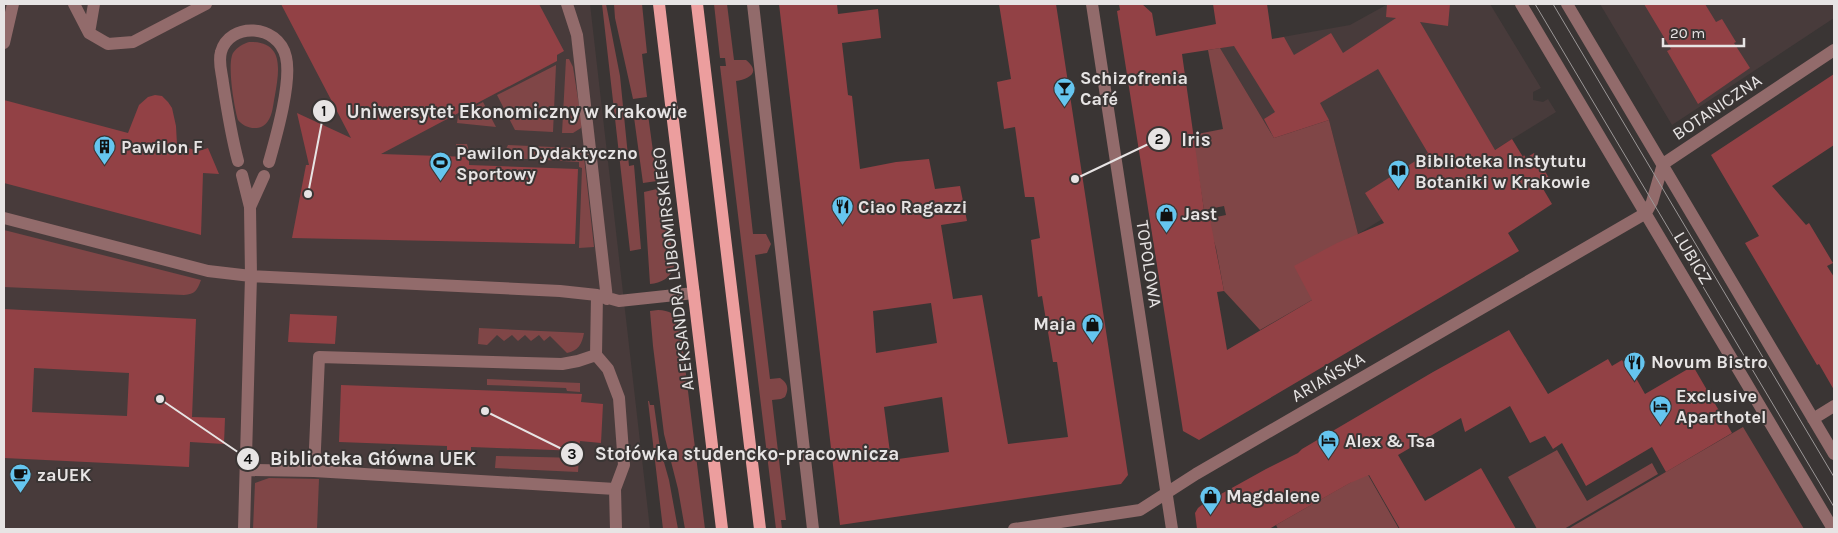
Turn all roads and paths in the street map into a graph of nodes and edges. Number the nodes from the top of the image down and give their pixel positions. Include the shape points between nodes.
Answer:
1 (13, 4) edge
2 (74, 4) edge
3 (94, 4) edge
4 (206, 4) edge
5 (567, 4) edge
6 (659, 4) edge
7 (697, 4) edge
8 (753, 4) edge
9 (1092, 4) edge
10 (1521, 4) edge
11 (1530, 4) edge
12 (1567, 4) edge
13 (89, 33) junction
14 (4, 43) edge
15 (1834, 50) edge
16 (1558, 65) junction
17 (238, 161) dead end
18 (269, 162) dead end
19 (1663, 164) junction
20 (242, 175) dead end
21 (264, 176) dead end
22 (250, 206) junction
23 (1646, 213) junction
24 (4, 218) edge
25 (251, 276) junction
26 (694, 293) junction
27 (602, 297) junction
28 (596, 355) junction
29 (1834, 406) edge
30 (1813, 418) junction
31 (1834, 454) edge
32 (246, 470) junction
33 (314, 471) junction
34 (615, 489) junction
35 (1166, 492) junction
36 (244, 529) edge
37 (616, 529) edge
38 (722, 529) edge
39 (760, 529) edge
40 (813, 529) edge
41 (1014, 529) edge
42 (1172, 529) edge
43 (1833, 529) edge

1 - 14 street
2 - 13 street
3 - 13 street
4 - 13 street via 133,42 108,44
5 - 27 street via 577,35
6 - 26 main road, ALEKSANDRA LUBOMIRSKIEGO
7 - 39 main road
8 - 40 street
9 - 35 street, TOPOLOWA
10 - 16 street, LUBICZ
11 - 16 street
12 - 19 street, LUBICZ
15 - 19 street, BOTANICZNA
16 - 23 street, LUBICZ
17 - 18 street via 229,125 221,53 228,40 253,31 266,33 277,40 287,62 281,118
19 - 23 street
19 - 30 street, LUBICZ
20 - 22 street
21 - 22 street
22 - 25 street
23 - 35 street, ARIAŃSKA
23 - 43 street, LUBICZ
24 - 25 street via 208,271
25 - 27 street via 560,291
25 - 32 street
26 - 27 street via 619,301
26 - 38 main road, ALEKSANDRA LUBOMIRSKIEGO
27 - 28 street
28 - 33 street via 562,364 319,357
28 - 34 street via 608,369 619,398 624,465
29 - 30 street
30 - 31 street, LUBICZ
32 - 33 street
32 - 36 street
33 - 34 street
34 - 37 street
35 - 41 street, ARIAŃSKA via 1140,510
35 - 42 street, TOPOLOWA

